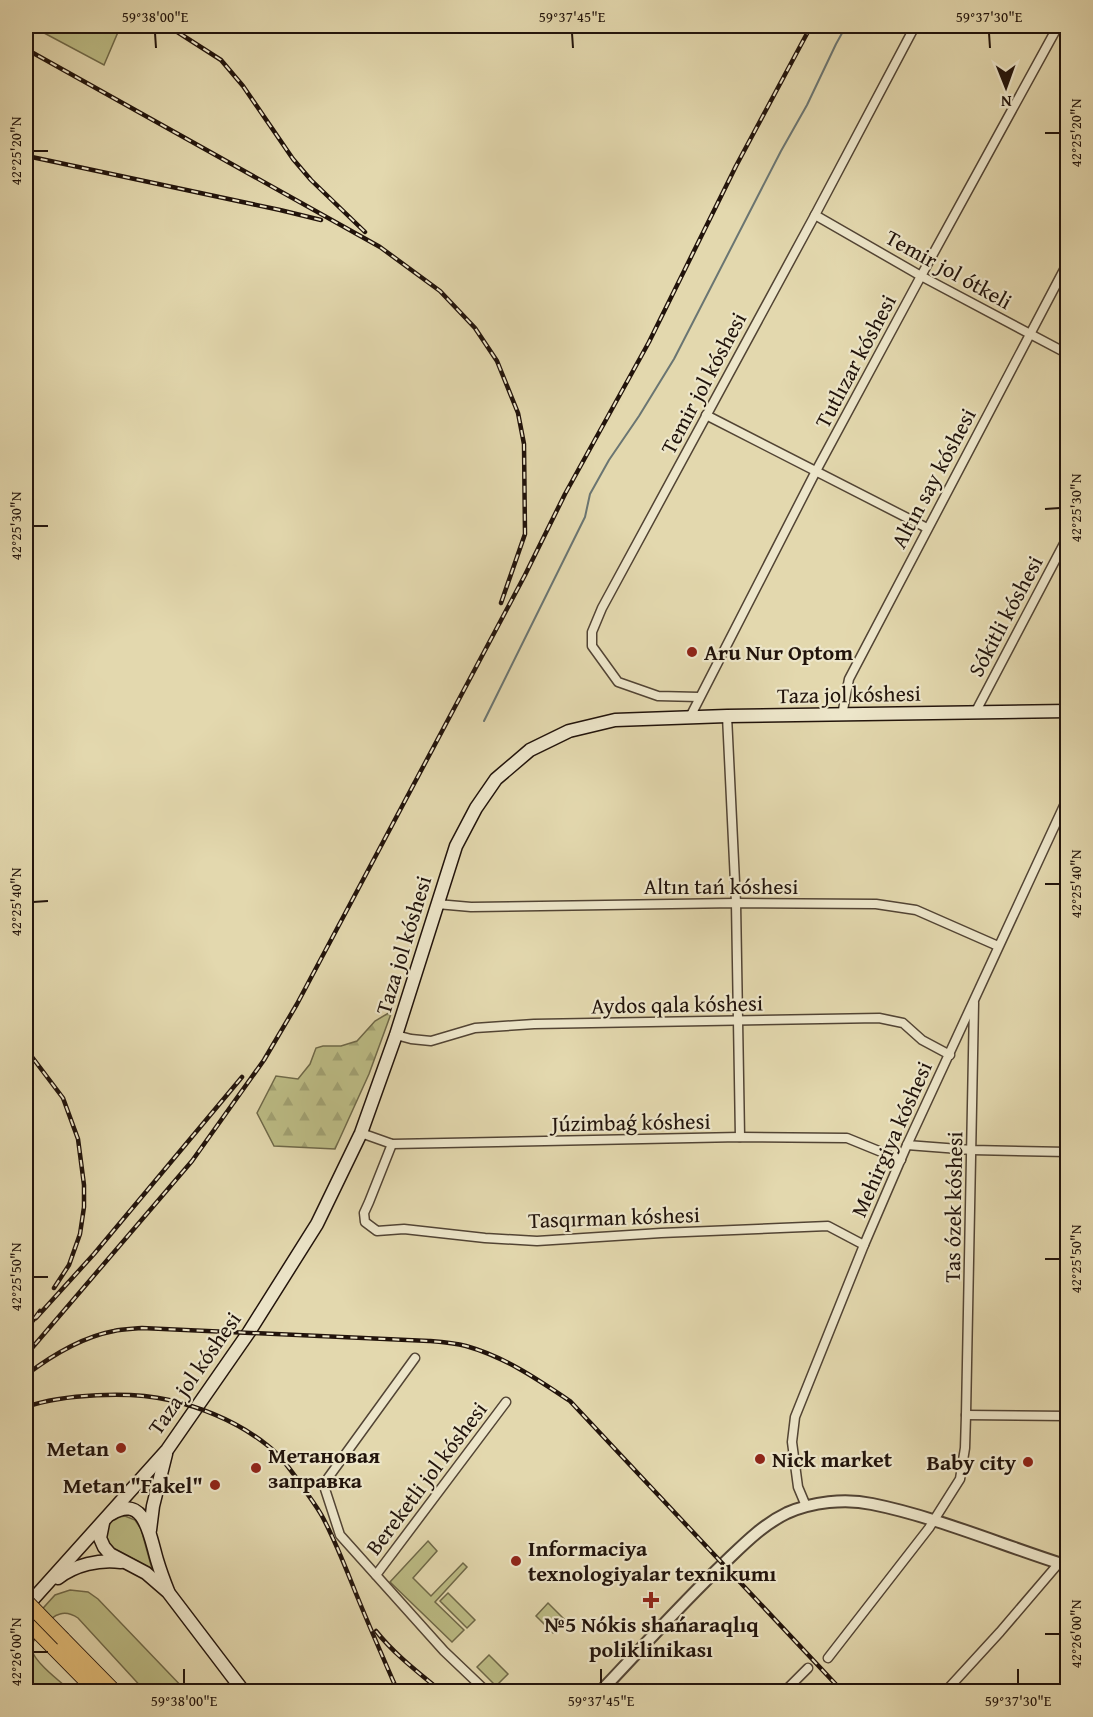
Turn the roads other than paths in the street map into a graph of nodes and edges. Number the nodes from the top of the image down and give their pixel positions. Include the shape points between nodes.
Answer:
1 (915, 26) edge
2 (1058, 26) edge
3 (815, 215) junction
4 (1068, 262) edge
5 (921, 276) junction
6 (1030, 333) junction
7 (1068, 354) edge
8 (706, 415) junction
9 (816, 471) junction
10 (927, 528) junction
11 (1068, 536) edge
12 (699, 697) junction
13 (1068, 711) edge
14 (975, 713) junction
15 (842, 715) junction
16 (727, 716) junction
17 (690, 717) junction
18 (1067, 799) edge
19 (736, 903) junction
20 (437, 904) junction
21 (998, 945) junction
22 (974, 999) junction
23 (738, 1021) junction
24 (396, 1035) junction
25 (950, 1055) junction
26 (361, 1133) junction
27 (740, 1137) junction
28 (392, 1144) junction
29 (907, 1145) junction
30 (972, 1150) junction
31 (1068, 1152) edge
32 (901, 1160) junction
33 (864, 1245) junction
34 (415, 1358) dead end
35 (506, 1402) dead end
36 (966, 1415) junction
37 (1068, 1416) edge
38 (167, 1450) junction
39 (806, 1506) junction
40 (106, 1517) junction
41 (934, 1521) junction
42 (150, 1531) junction
43 (129, 1564) junction
44 (1063, 1565) edge
45 (376, 1575) junction
46 (42, 1589) junction
47 (168, 1592) junction
48 (26, 1601) edge
49 (26, 1607) edge
50 (26, 1620) edge
51 (58, 1644) junction
52 (828, 1658) dead end
53 (808, 1668) dead end
54 (97, 1692) edge
55 (115, 1692) edge
56 (244, 1692) edge
57 (487, 1692) edge
58 (600, 1692) edge
59 (784, 1692) edge
60 (945, 1692) edge

1 - 3 street, Temir jol kóshesi
2 - 5 street, Tutlızar kóshesi
3 - 5 street, Temir jol ótkeli
3 - 8 street, Temir jol kóshesi
4 - 6 street, Altın say kóshesi
5 - 6 street, Temir jol ótkeli
5 - 9 street, Tutlızar kóshesi
6 - 7 street, Temir jol ótkeli
6 - 10 street, Altın say kóshesi
8 - 9 street
8 - 12 street, Temir jol kóshesi via 592,632 592,646 618,682 658,696
9 - 10 street
9 - 12 street, Tutlızar kóshesi
10 - 15 street, Altın say kóshesi via 849,679
11 - 14 street, Sókitli kóshesi
12 - 17 street, Tutlızar kóshesi
13 - 14 main road, Taza jol kóshesi
14 - 15 main road, Taza jol kóshesi
15 - 16 main road, Taza jol kóshesi
16 - 17 main road, Taza jol kóshesi
16 - 19 street
17 - 20 main road, Taza jol kóshesi via 615,720 569,731 531,750 496,779 476,808 456,846
18 - 21 street, Mehirgiya kóshesi
19 - 20 street, Altın tań kóshesi via 471,907
19 - 21 street, Altın tań kóshesi via 876,904 916,910
19 - 23 street
20 - 24 main road, Taza jol kóshesi
21 - 22 street, Mehirgiya kóshesi
22 - 25 street, Mehirgiya kóshesi
22 - 30 street, Tas ózek kóshesi
23 - 24 street, Aydos qala kóshesi via 534,1024 476,1028 431,1041
23 - 25 street, Aydos qala kóshesi via 879,1018 903,1023 922,1040
23 - 27 street
24 - 26 main road, Taza jol kóshesi
25 - 29 street, Mehirgiya kóshesi
26 - 28 street, Júzimbaǵ kóshesi
26 - 38 main road, Taza jol kóshesi via 317,1224 249,1332
27 - 28 street, Júzimbaǵ kóshesi
27 - 32 street, Júzimbaǵ kóshesi via 847,1138
28 - 33 street, Tasqırman kóshesi via 363,1213 365,1222 377,1231 404,1229 537,1241 828,1226
29 - 30 street
29 - 32 street, Mehirgiya kóshesi
30 - 31 street
30 - 36 street, Tas ózek kóshesi
32 - 33 street, Mehirgiya kóshesi
33 - 39 street, Mehirgiya kóshesi via 795,1417 792,1442 798,1486
34 - 45 street via 328,1478 325,1489 340,1535
35 - 45 street, Bereketli jol kóshesi
36 - 37 street
36 - 41 street, Tas ózek kóshesi via 960,1479
38 - 40 main road, Taza jol kóshesi
38 - 42 main road
39 - 41 street via 871,1503
39 - 58 street via 774,1520 734,1552
40 - 42 main road via 118,1510 137,1512
40 - 43 main road via 100,1532 104,1547
40 - 46 main road, Taza jol kóshesi
41 - 44 street
41 - 52 street, Tas ózek kóshesi
42 - 47 main road
43 - 46 main road via 112,1561 80,1566
43 - 47 main road
44 - 60 street
45 - 57 street
46 - 49 main road, Taza jol kóshesi
47 - 56 main road
48 - 51 main road, bridge
50 - 51 main road
51 - 54 main road
51 - 55 main road
53 - 59 street

